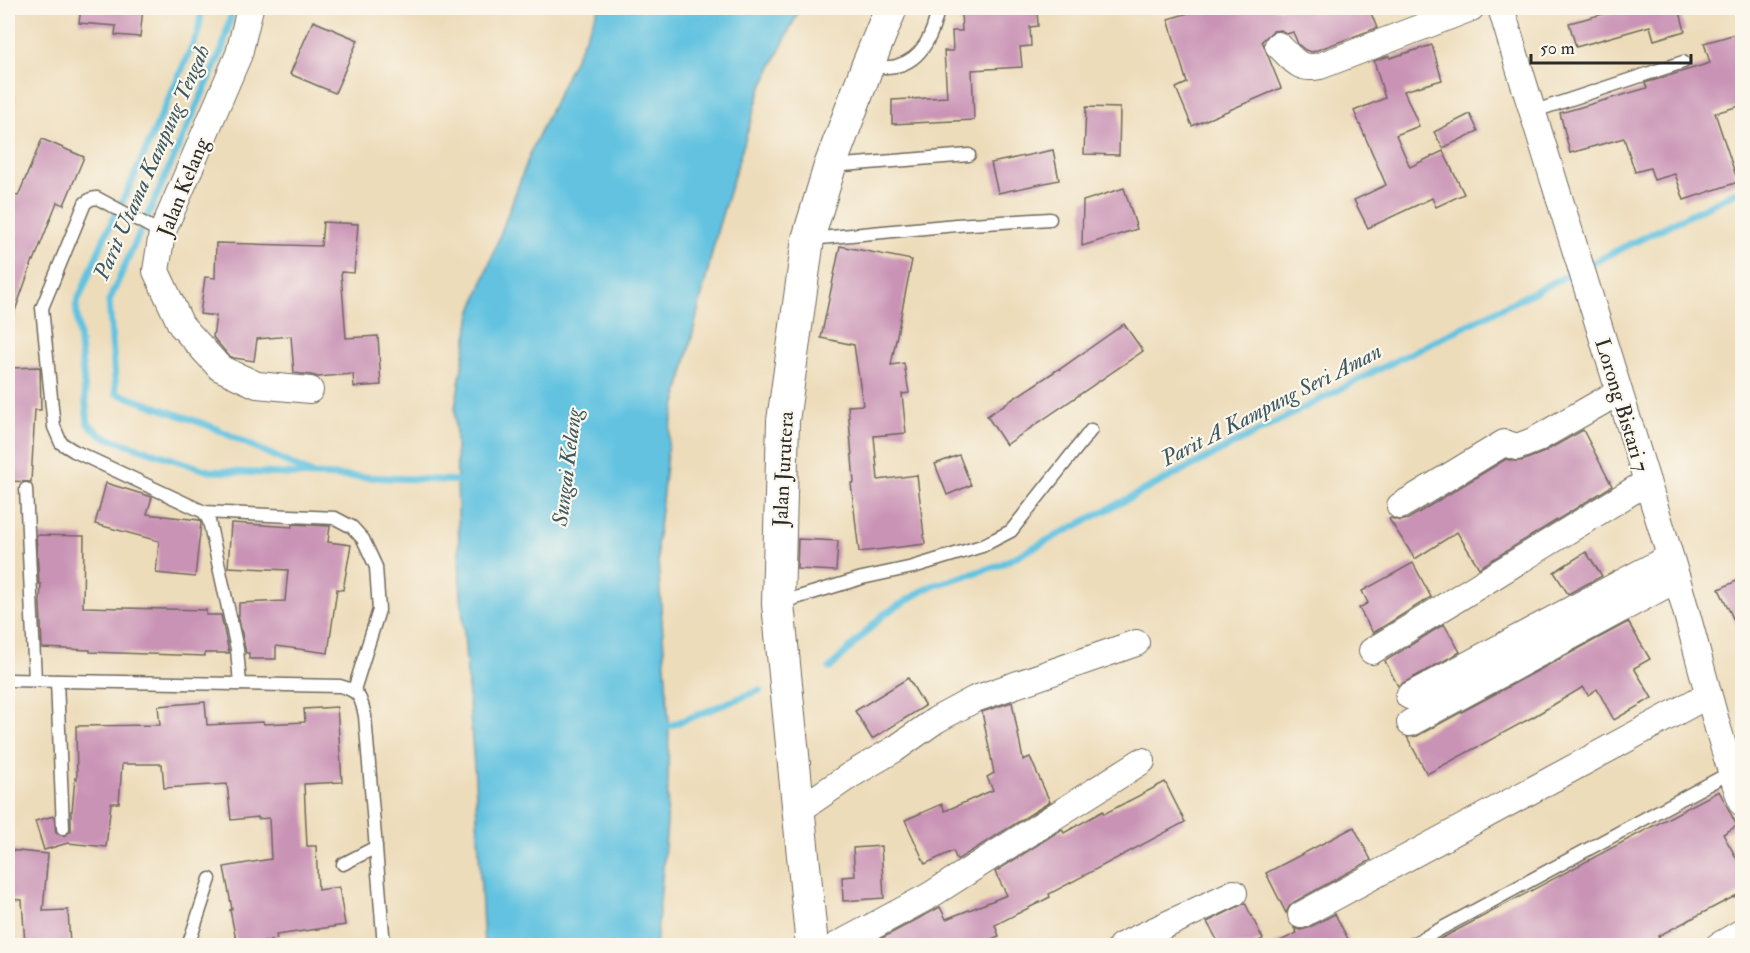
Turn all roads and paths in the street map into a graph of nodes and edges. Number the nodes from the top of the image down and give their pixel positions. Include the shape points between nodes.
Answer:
1 (250, 8) edge
2 (891, 8) edge
3 (938, 8) edge
4 (1471, 8) edge
5 (1501, 8) edge
6 (1278, 45) dead end
7 (1683, 62) dead end
8 (867, 67) junction
9 (1532, 112) junction
10 (969, 155) dead end
11 (830, 166) junction
12 (1050, 219) dead end
13 (162, 233) junction
14 (808, 239) junction
15 (310, 390) dead end
16 (1618, 392) junction
17 (1091, 430) dead end
18 (1647, 482) junction
19 (26, 489) dead end
20 (1400, 506) dead end
21 (204, 512) junction
22 (1673, 568) junction
23 (778, 604) junction
24 (1136, 643) dead end
25 (1372, 651) dead end
26 (8, 680) edge
27 (34, 680) junction
28 (57, 681) junction
29 (240, 684) junction
30 (354, 690) junction
31 (1708, 695) junction
32 (1409, 696) dead end
33 (1410, 723) dead end
34 (1142, 761) dead end
35 (1731, 772) junction
36 (1743, 803) edge
37 (800, 810) junction
38 (63, 828) dead end
39 (376, 846) junction
40 (343, 864) dead end
41 (210, 879) dead end
42 (1234, 892) dead end
43 (1301, 915) dead end
44 (1743, 932) edge
45 (188, 945) edge
46 (384, 945) edge
47 (812, 945) edge
48 (836, 945) edge
49 (1121, 945) edge
50 (1409, 945) edge
51 (1718, 945) edge

1 - 13 street, Jalan Kelang via 239,54
2 - 8 street, Jalan Jurutera
3 - 8 lane via 927,43 914,58 897,66
4 - 6 street via 1310,68 1300,66
5 - 9 street, Lorong Bistari 7
7 - 9 lane
8 - 11 street, Jalan Jurutera
9 - 16 street, Lorong Bistari 7
10 - 11 lane
11 - 14 street, Jalan Jurutera
12 - 14 lane
13 - 15 street, Jalan Kelang via 156,272 181,325 220,368 257,385
13 - 21 lane via 97,198 85,203 42,308 54,427 61,443 74,452
14 - 23 street, Jalan Jurutera via 783,421
16 - 18 street, Lorong Bistari 7
16 - 20 street via 1535,440 1517,447 1504,443
17 - 23 lane via 1011,531 982,546
18 - 22 street, Lorong Bistari 7
18 - 25 street
19 - 27 lane
21 - 29 lane via 237,649
21 - 30 lane via 335,518 363,538 376,567 379,610
22 - 31 street, Lorong Bistari 7
22 - 32 street
22 - 33 street
23 - 37 street, Jalan Jurutera
24 - 37 street via 975,699 936,720
26 - 27 lane
27 - 28 lane
28 - 29 lane
28 - 38 lane
29 - 30 lane via 340,686
30 - 39 lane via 366,716
31 - 35 street, Lorong Bistari 7
31 - 43 street
34 - 48 street via 929,896
35 - 36 street, Lorong Bistari 7
35 - 50 lane
37 - 47 street, Jalan Jurutera
39 - 40 lane
39 - 46 lane
41 - 45 lane
42 - 49 street
44 - 51 street

